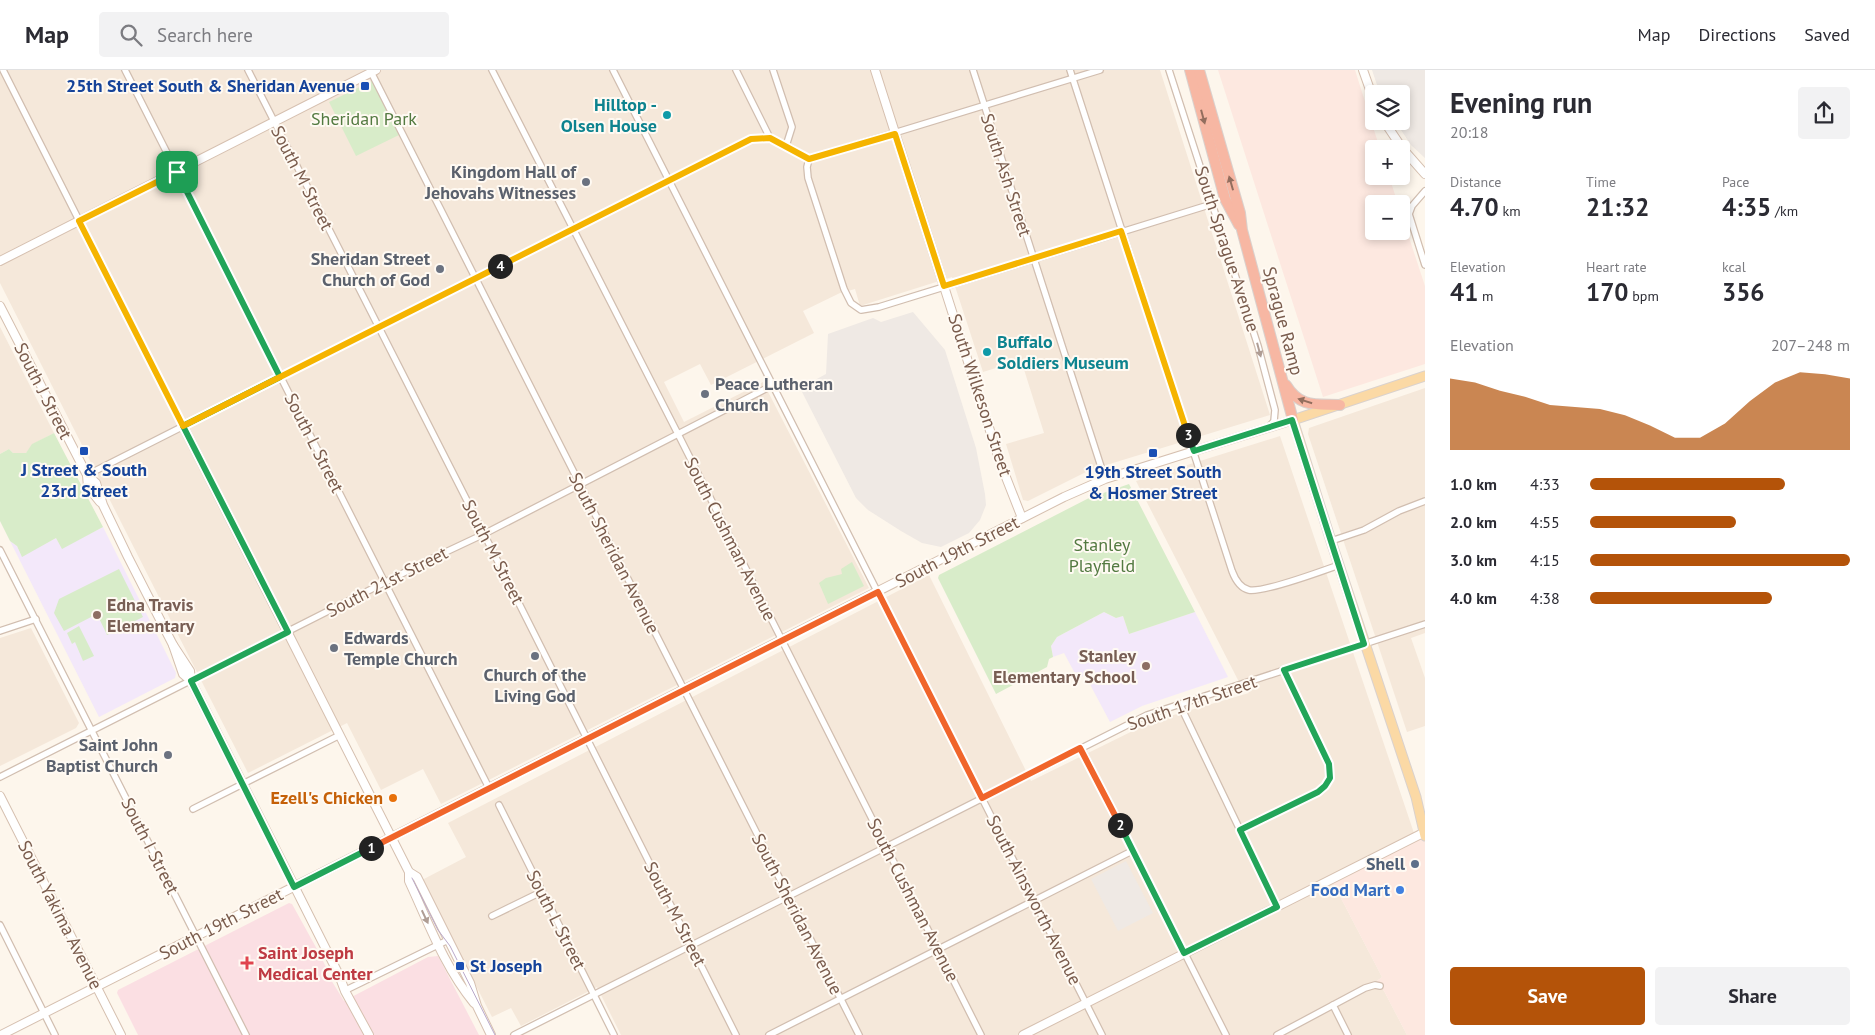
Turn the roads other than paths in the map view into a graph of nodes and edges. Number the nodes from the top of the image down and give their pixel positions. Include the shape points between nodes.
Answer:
1 (3, 70) edge
2 (125, 70) edge
3 (248, 70) edge
4 (492, 70) edge
5 (613, 70) edge
6 (736, 70) edge
7 (773, 70) edge
8 (875, 70) edge
9 (973, 70) edge
10 (1070, 70) edge
11 (1100, 70) edge
12 (1169, 70) edge
13 (1190, 70) edge
14 (1199, 70) edge
15 (1363, 70) edge
16 (372, 71) edge
17 (1073, 79) junction
18 (1368, 85) edge
19 (984, 106) junction
20 (274, 122) junction
21 (1390, 130) edge
22 (895, 134) junction
23 (770, 138) junction
24 (786, 146) junction
25 (809, 159) junction
26 (177, 172) junction
27 (1425, 174) edge
28 (669, 181) junction
29 (1425, 191) edge
30 (1212, 204) junction
31 (79, 221) junction
32 (573, 229) junction
33 (1242, 230) junction
34 (1121, 231) junction
35 (1033, 259) junction
36 (0, 261) edge
37 (1425, 265) edge
38 (475, 279) junction
39 (944, 286) junction
40 (0, 306) edge
41 (378, 328) junction
42 (1425, 376) edge
43 (280, 377) junction
44 (1281, 378) junction
45 (773, 386) junction
46 (1340, 405) junction
47 (1292, 420) junction
48 (183, 426) junction
49 (1268, 428) junction
50 (678, 434) junction
51 (1194, 451) junction
52 (87, 476) junction
53 (1105, 479) junction
54 (580, 484) junction
55 (1425, 501) edge
56 (1022, 518) junction
57 (484, 534) junction
58 (1331, 542) junction
59 (0, 550) edge
60 (1339, 565) junction
61 (385, 582) junction
62 (878, 592) junction
63 (36, 619) junction
64 (1425, 624) edge
65 (0, 631) edge
66 (288, 632) junction
67 (782, 641) junction
68 (1364, 644) junction
69 (1284, 670) junction
70 (191, 681) junction
71 (684, 690) junction
72 (1180, 705) junction
73 (92, 730) junction
74 (340, 735) junction
75 (587, 739) junction
76 (1080, 748) junction
77 (0, 777) edge
78 (242, 784) junction
79 (489, 788) junction
80 (0, 796) edge
81 (982, 798) junction
82 (499, 804) dead end
83 (193, 809) dead end
84 (1240, 830) junction
85 (1425, 833) edge
86 (392, 838) junction
87 (886, 847) junction
88 (1132, 851) junction
89 (410, 872) junction
90 (294, 887) junction
91 (541, 892) junction
92 (788, 896) junction
93 (1034, 901) junction
94 (1277, 907) junction
95 (492, 916) dead end
96 (0, 926) edge
97 (196, 936) junction
98 (448, 940) junction
99 (438, 944) junction
100 (690, 945) junction
101 (937, 950) junction
102 (1184, 953) junction
103 (341, 980) junction
104 (1380, 986) dead end
105 (96, 987) junction
106 (348, 989) junction
107 (593, 994) junction
108 (840, 999) junction
109 (353, 1003) junction
110 (1086, 1003) junction
111 (1333, 1005) junction
112 (477, 1006) junction
113 (44, 1013) junction
114 (1, 1035) edge
115 (55, 1035) edge
116 (121, 1035) edge
117 (246, 1035) edge
118 (369, 1035) edge
119 (492, 1035) edge
120 (514, 1035) edge
121 (614, 1035) edge
122 (736, 1035) edge
123 (768, 1035) edge
124 (859, 1035) edge
125 (981, 1035) edge
126 (1023, 1035) edge
127 (1102, 1035) edge
128 (1226, 1035) edge
129 (1277, 1035) edge
130 (1348, 1035) edge

1 - 31 street
2 - 26 street, South L Street
3 - 20 street, South M Street
4 - 32 street, South Cushman Avenue
5 - 28 street, South Ainsworth Avenue
6 - 23 street
7 - 24 street via 792,127
8 - 22 street, South Wilkeson Street
9 - 19 street, South Ash Street
10 - 17 street
11 - 17 street
12 - 30 street, South Sprague Avenue
13 -> 33 highway, Sprague Ramp via 1225,199
33 -> 14 highway, Sprague Ramp
15 - 18 street
16 - 20 street
16 - 38 street, South Sheridan Avenue
17 - 19 street
17 - 34 street
19 - 22 street
19 - 35 street, South Ash Street
20 - 26 street
20 - 41 street, South M Street
21 - 27 street
22 - 25 street
22 - 39 street, South Wilkeson Street
23 - 24 street
23 - 28 street via 746,141
24 - 25 street
25 - 39 street via 808,178 851,303 865,310
26 - 31 street
26 - 43 street, South L Street
28 - 32 street
28 - 45 street, South Ainsworth Avenue
29 - 37 street via 1409,214
30 - 34 street
30 -> 49 street, South Sprague Avenue via 1275,410 1274,421
31 - 36 street
31 - 48 street
32 - 38 street
32 - 50 street, South Cushman Avenue
33 - 44 highway, Sprague Ramp
34 - 35 street
34 - 51 street
35 - 39 street
35 - 53 street, South Ash Street
38 - 41 street
38 - 54 street, South Sheridan Avenue
39 - 56 street, South Wilkeson Street via 1000,462
40 - 52 street, South J Street
41 - 43 street
41 - 57 street, South M Street
42 - 46 main road, South 19th Street
43 - 48 street
43 - 61 street, South L Street
46 -> 44 highway via 1303,402 1292,394
44 - 47 highway, Sprague Ramp
45 - 50 street, South 21st Street
45 - 62 street, South Ainsworth Avenue
46 - 47 main road, South 19th Street
47 - 49 street, South 19th Street
47 - 58 main road
48 - 52 street
48 - 66 street
49 - 51 street, South 19th Street
50 - 54 street, South 21st Street
50 - 67 street, South Cushman Avenue
51 - 53 street, South 19th Street
51 - 60 street via 1232,571 1243,587 1260,590
52 - 70 street, South J Street via 96,483 102,505 173,645 190,671
53 - 56 street, South 19th Street
54 - 57 street, South 21st Street
54 - 71 street, South Sheridan Avenue
55 - 58 street
56 - 62 street, South 19th Street
57 - 61 street, South 21st Street
57 - 75 street, South M Street
58 - 60 main road
59 - 63 street, South I Street
60 - 68 main road
61 - 66 street, South 21st Street
61 - 79 street, South L Street
62 - 67 street, South 19th Street
62 - 81 street, South Ainsworth Avenue
63 - 65 street
63 - 73 street, South I Street
64 - 68 street, South 17th Street
66 - 70 street, South 21st Street
66 - 74 street
67 - 71 street, South 19th Street
67 - 87 street, South Cushman Avenue
68 - 69 street, South 17th Street
68 - 85 main road
69 - 72 street, South 17th Street
69 - 84 street via 1329,764 1330,778 1318,792
70 - 73 street, South 21st Street
70 - 78 street, South J Street
71 - 75 street, South 19th Street
71 - 92 street, South Sheridan Avenue
72 - 76 street, South 17th Street via 1147,715
72 - 84 street
73 - 77 street, South 21st Street
73 - 97 street, South I Street
74 - 78 street
74 - 86 street
75 - 79 street, South 19th Street
75 - 100 street, South M Street
76 - 81 street, South 17th Street
76 - 88 street
78 - 83 street
78 - 90 street, South J Street
79 - 86 street, South 19th Street
80 - 105 street, South Yakima Avenue
81 - 87 street, South 17th Street
81 - 93 street, South Ainsworth Avenue
82 - 91 street, South L Street
84 - 94 street
85 - 94 street
86 - 89 street
86 - 90 street, South 19th Street
87 - 92 street, South 17th Street
87 - 101 street, South Cushman Avenue
88 - 93 street
88 - 102 street
89 - 98 street via 417,877
89 -> 99 street via 409,881
90 - 97 street, South 19th Street
90 - 103 street, South J Street
91 - 95 street
91 - 107 street, South L Street
92 - 100 street, South 17th Street
92 - 108 street, South Sheridan Avenue
93 - 101 street
93 - 110 street, South Ainsworth Avenue
94 - 102 street
96 - 113 street
97 - 105 street, South 19th Street
97 - 117 street, South I Street
98 - 99 street
98 - 112 street via 470,983
99 - 106 street
99 - 112 street via 460,986
100 - 107 street, South 17th Street
100 - 122 street, South M Street
101 - 108 street
101 - 125 street, South Cushman Avenue
102 - 110 street
102 - 128 street
103 - 106 street
103 - 109 street
104 - 111 street via 1369,986
105 - 113 street, South 19th Street
105 - 116 street, South Yakima Avenue
106 - 109 street
107 - 120 street, South 17th Street
107 - 121 street, South L Street
108 - 123 street
108 - 124 street, South Sheridan Avenue
109 - 118 street
110 - 126 street
110 - 127 street, South Ainsworth Avenue
111 - 129 street
111 - 130 street
112 - 119 street
113 - 114 street, South 19th Street
113 - 115 street

